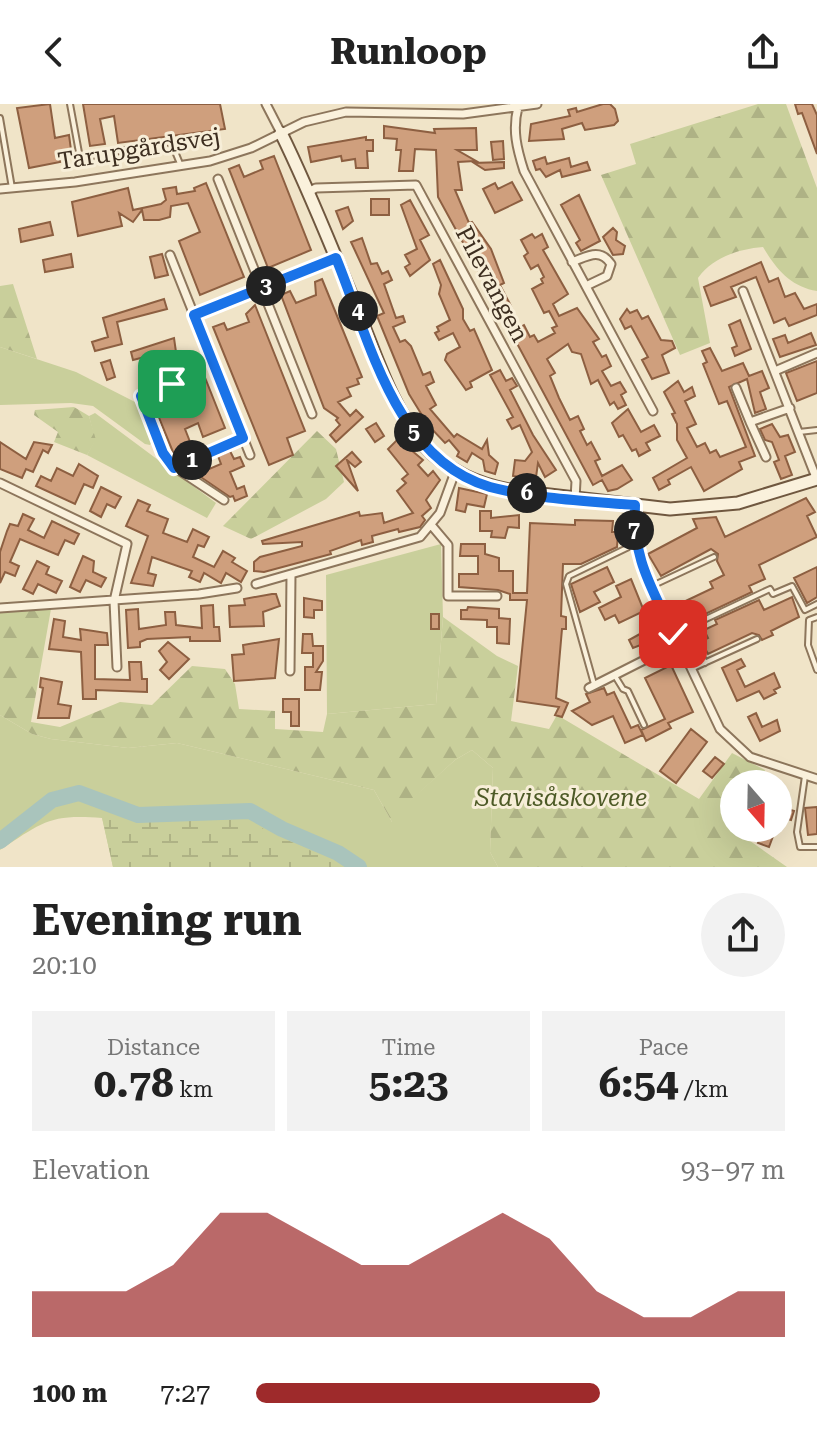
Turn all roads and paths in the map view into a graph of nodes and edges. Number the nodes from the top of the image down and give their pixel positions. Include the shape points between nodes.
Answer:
1 (70, 104) edge
2 (266, 104) edge
3 (537, 104) edge
4 (518, 106) edge
5 (348, 108) edge
6 (0, 118) edge
7 (281, 133) junction
8 (181, 166) junction
9 (218, 179) dead end
10 (12, 188) junction
11 (0, 189) edge
12 (310, 191) junction
13 (170, 255) dead end
14 (336, 258) junction
15 (572, 262) junction
16 (586, 286) junction
17 (261, 288) junction
18 (743, 291) dead end
19 (194, 315) junction
20 (817, 353) edge
21 (775, 371) junction
22 (172, 384) dead end
23 (736, 388) dead end
24 (790, 408) junction
25 (653, 411) dead end
26 (312, 414) dead end
27 (750, 422) junction
28 (817, 430) edge
29 (799, 432) junction
30 (243, 438) junction
31 (250, 455) dead end
32 (766, 457) dead end
33 (174, 468) junction
34 (455, 472) junction
35 (817, 479) edge
36 (0, 483) edge
37 (575, 499) junction
38 (224, 500) dead end
39 (635, 505) junction
40 (432, 526) junction
41 (635, 544) junction
42 (714, 557) dead end
43 (291, 575) junction
44 (256, 584) dead end
45 (652, 586) junction
46 (237, 588) dead end
47 (497, 596) dead end
48 (114, 601) junction
49 (817, 604) edge
50 (0, 608) edge
51 (817, 617) edge
52 (689, 627) junction
53 (673, 634) junction
54 (757, 639) dead end
55 (678, 643) junction
56 (127, 654) dead end
57 (116, 655) junction
58 (705, 663) junction
59 (117, 667) dead end
60 (691, 669) junction
61 (817, 670) edge
62 (290, 671) dead end
63 (615, 675) junction
64 (592, 686) joint
65 (644, 725) dead end
66 (805, 775) junction
67 (817, 779) edge
68 (817, 847) edge

1 - 8 lane via 80,158 171,142
2 - 7 street
3 - 4 street, Tarupgårdsvej
4 - 5 street, Tarupgårdsvej via 463,114
4 - 15 street via 514,121 524,171
5 - 7 street, Tarupgårdsvej
6 - 10 lane
7 - 8 street, Tarupgårdsvej via 237,153
7 - 12 street
8 - 10 street, Tarupgårdsvej
9 - 17 street
10 - 11 street, Tarupgårdsvej
12 - 14 street
12 - 37 street, Pilevangen via 416,185 576,481
13 - 19 street
14 - 17 street
14 - 34 street via 400,410 426,447
15 - 16 street
15 - 16 street via 596,253 611,264 607,276
16 - 25 street
17 - 19 street
17 - 26 street
18 - 21 street
19 - 30 street
20 - 21 street
21 - 24 street
22 - 33 street via 141,396
23 - 27 street
24 - 27 street
24 - 29 street
27 - 32 street
28 - 29 lane
29 - 35 street
30 - 31 street
30 - 33 street
33 - 38 street
34 - 37 street via 490,487
34 - 40 street
35 - 39 street via 738,503 670,509
36 - 48 street via 127,544
37 - 39 street
39 - 41 street
40 - 43 street via 408,542
40 - 47 street via 448,545 448,596
41 - 45 street
41 - 64 lane via 569,576 566,584
42 - 45 lane
43 - 44 street
43 - 62 street
45 - 53 street
46 - 48 street
48 - 50 street
48 - 57 street
49 - 52 lane via 805,610 792,586 773,594 770,589
51 - 61 lane via 809,620 808,645
52 - 53 lane
52 - 58 lane
53 - 55 street
54 - 58 lane
55 - 60 street
55 - 63 street
56 - 57 street
57 - 59 street
58 - 60 lane
60 - 66 street via 720,729 733,743 750,757
63 - 64 street
63 - 65 lane
66 - 67 street
66 - 68 lane via 797,832 800,847

